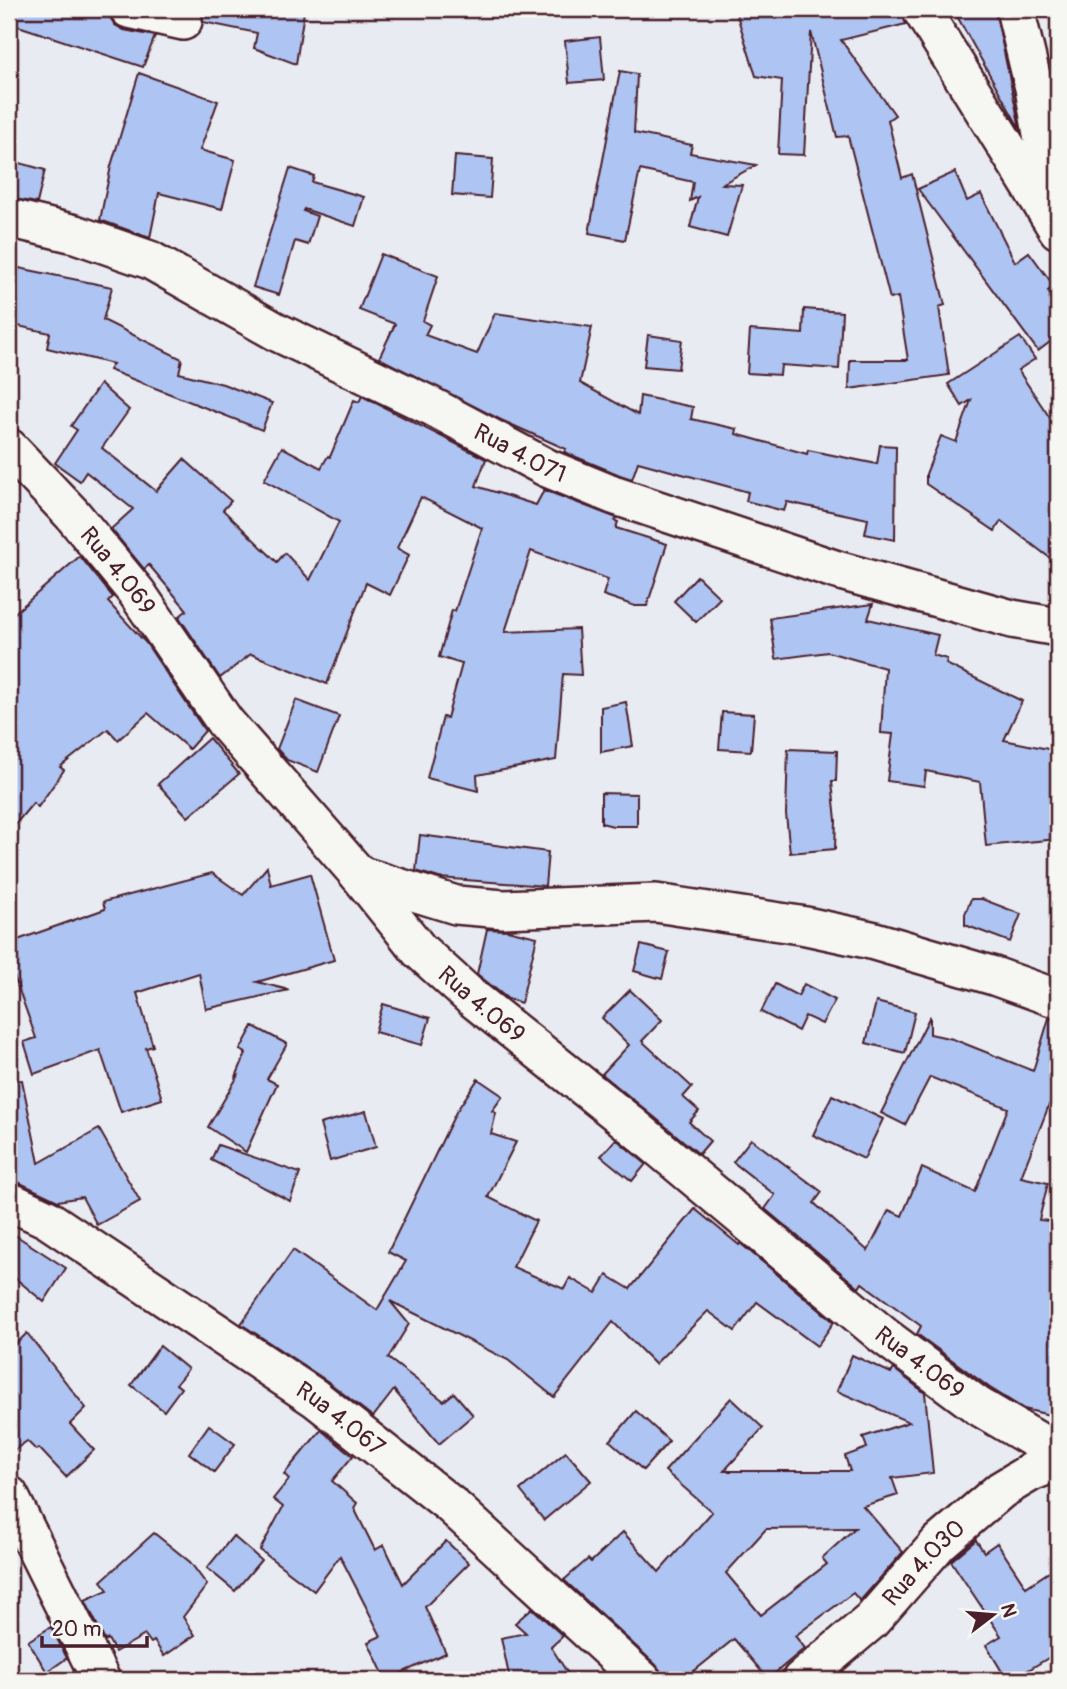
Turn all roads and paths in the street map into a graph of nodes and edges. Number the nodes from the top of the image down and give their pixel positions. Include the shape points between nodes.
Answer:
1 (129, 9) edge
2 (921, 9) edge
3 (1016, 9) edge
4 (183, 21) dead end
5 (9, 218) edge
6 (1058, 228) edge
7 (9, 448) edge
8 (1058, 626) edge
9 (359, 876) junction
10 (1058, 999) edge
11 (9, 1201) edge
12 (1058, 1453) edge
13 (1058, 1461) edge
14 (9, 1495) edge
15 (100, 1680) edge
16 (642, 1680) edge
17 (801, 1680) edge

1 - 4 street
2 - 6 street
3 - 6 street
5 - 8 street, Rua 4.071 via 75,234 150,260 277,332 547,468 613,495 837,570 1012,619
7 - 9 street, Rua 4.069 via 137,593 225,722
9 - 10 street via 456,905 503,909 656,903 806,926 871,940
9 - 12 street, Rua 4.069 via 419,950 471,997 884,1336 978,1406
11 - 16 street, Rua 4.067 via 47,1219 315,1398 450,1505
13 - 17 street, Rua 4.030 via 1001,1490 939,1543 871,1621
14 - 15 street

